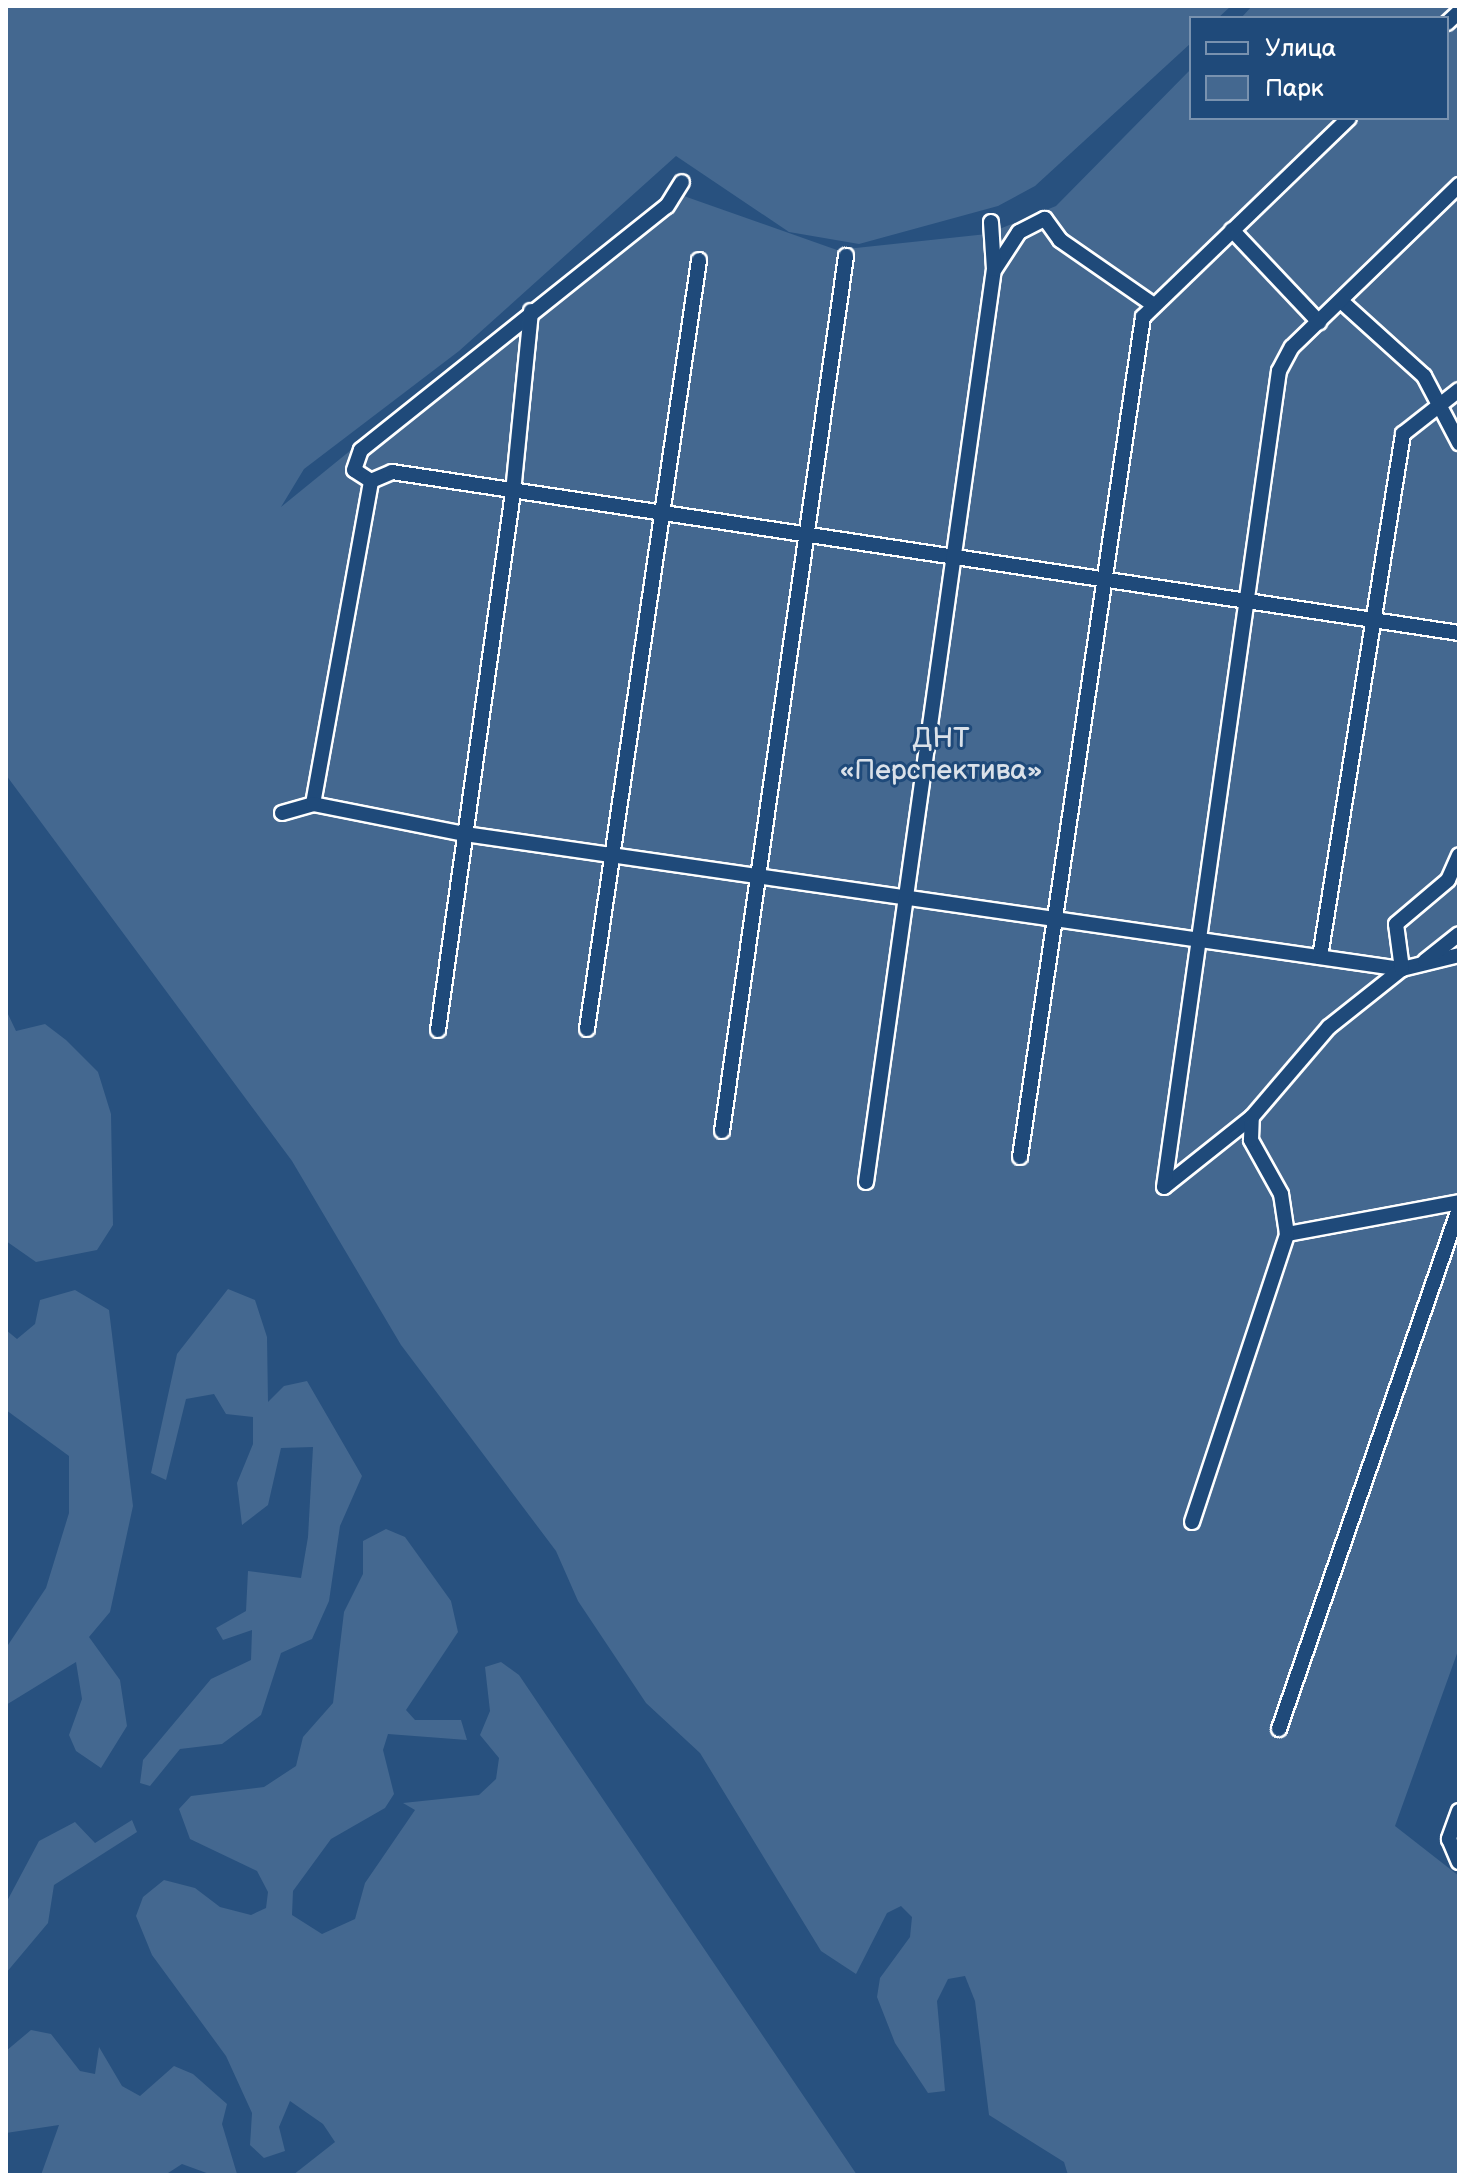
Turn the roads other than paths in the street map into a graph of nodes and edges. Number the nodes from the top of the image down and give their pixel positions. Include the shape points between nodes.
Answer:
1 (1347, 120) edge
2 (682, 182) dead end
3 (1459, 185) edge
4 (991, 222) dead end
5 (1232, 230) junction
6 (846, 256) dead end
7 (699, 260) dead end
8 (994, 269) junction
9 (1341, 301) junction
10 (1151, 303) junction
11 (531, 311) junction
12 (1319, 322) junction
13 (1459, 390) edge
14 (1442, 402) junction
15 (1459, 443) edge
16 (371, 481) junction
17 (513, 492) junction
18 (662, 517) junction
19 (808, 538) junction
20 (954, 560) junction
21 (1100, 582) junction
22 (1247, 603) junction
23 (1372, 620) junction
24 (1459, 633) edge
25 (313, 804) junction
26 (282, 813) dead end
27 (465, 834) junction
28 (613, 851) junction
29 (1459, 855) edge
30 (761, 873) junction
31 (903, 894) junction
32 (1053, 917) junction
33 (1459, 934) edge
34 (1202, 939) junction
35 (1459, 955) edge
36 (1320, 957) junction
37 (1409, 969) junction
38 (587, 1029) dead end
39 (438, 1030) dead end
40 (1252, 1117) junction
41 (722, 1131) dead end
42 (1020, 1157) dead end
43 (866, 1182) dead end
44 (1459, 1202) edge
45 (1459, 1209) edge
46 (1287, 1234) junction
47 (1192, 1522) dead end
48 (1279, 1729) dead end
49 (1459, 1811) edge
50 (1459, 1862) edge

1 - 5 street
2 - 11 street via 667,206
3 - 9 street
4 - 8 street
5 - 10 street
5 - 12 street
6 - 19 street
7 - 18 street
8 - 10 street via 1019,232 1045,219 1060,240
8 - 20 street
9 - 12 street
9 - 14 street via 1424,376
10 - 21 street via 1143,317
11 - 16 street via 361,450 354,470
11 - 17 street
12 - 22 street via 1279,371
13 - 14 street
14 - 15 street
14 - 23 street via 1403,434
16 - 17 street via 392,472
16 - 25 street
17 - 18 street
17 - 27 street
18 - 19 street
18 - 28 street
19 - 20 street
19 - 30 street
20 - 21 street
20 - 31 street
21 - 22 street
21 - 32 street
22 - 23 street
22 - 34 street
23 - 24 street
23 - 36 street
25 - 26 street
25 - 27 street
27 - 28 street
27 - 39 street
28 - 30 street
28 - 38 street
29 - 37 street via 1448,880 1396,924
30 - 31 street
30 - 41 street
31 - 32 street
31 - 43 street
32 - 34 street
32 - 42 street
33 - 37 street
34 - 36 street
34 - 40 street via 1164,1187
35 - 37 street
36 - 37 street
37 - 40 street via 1329,1027
40 - 46 street via 1251,1140 1281,1194
44 - 46 street
45 - 48 street
46 - 47 street
49 - 50 street via 1449,1839

